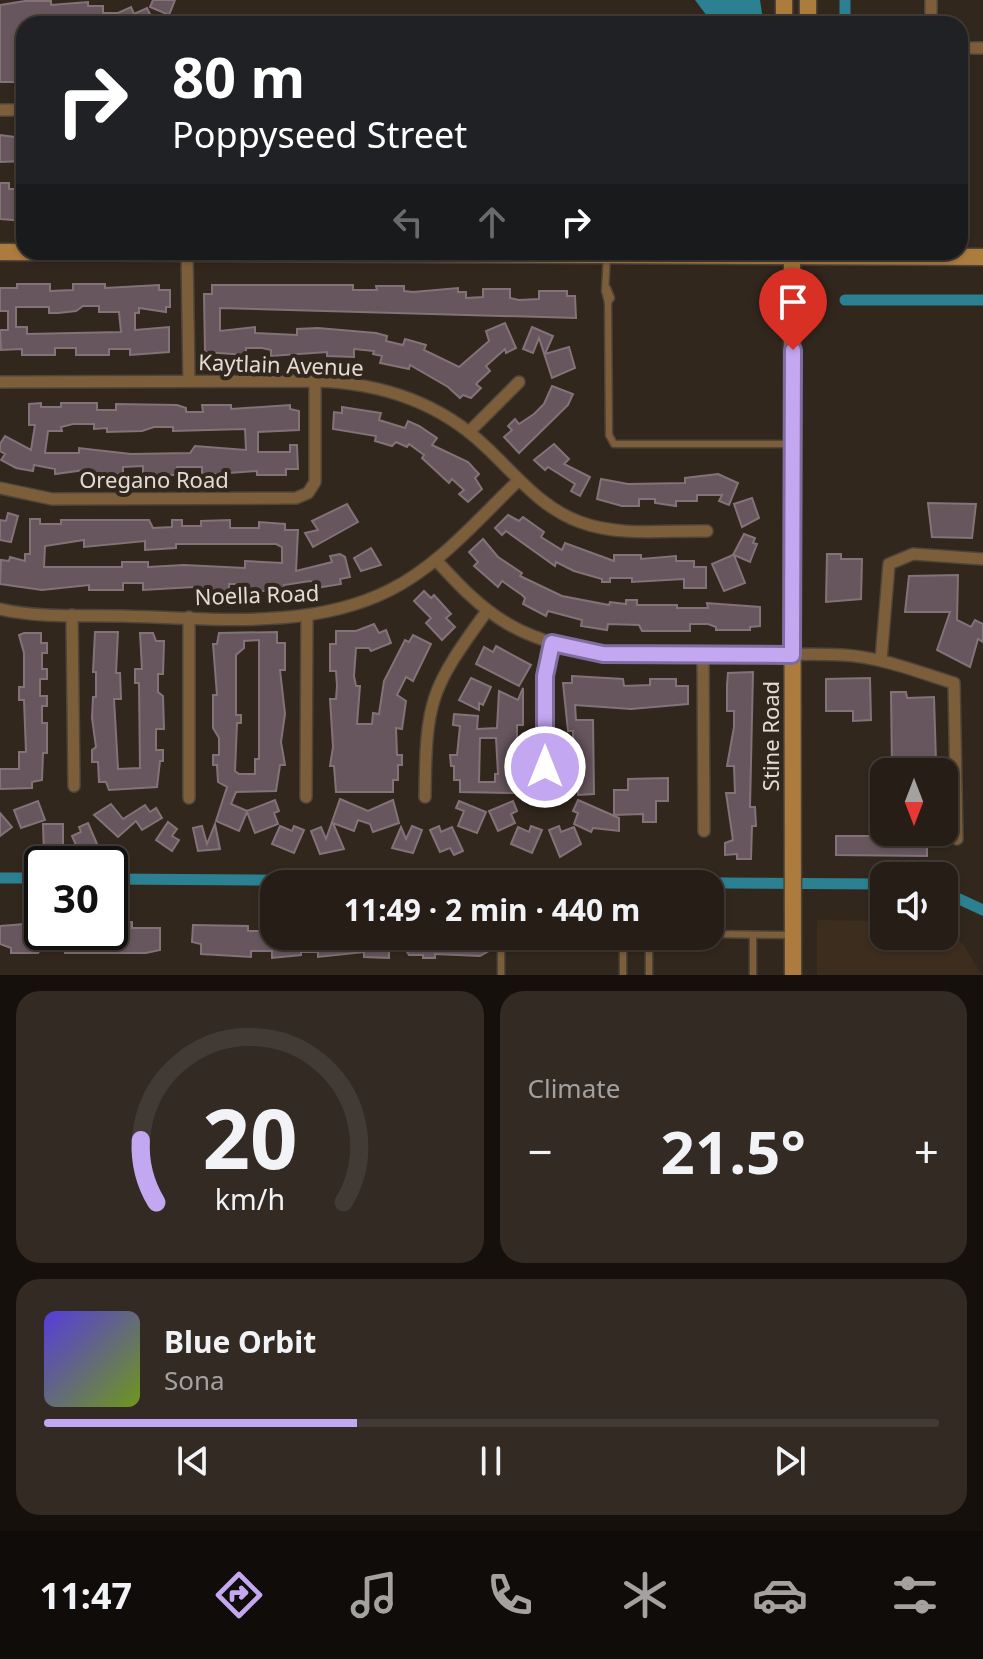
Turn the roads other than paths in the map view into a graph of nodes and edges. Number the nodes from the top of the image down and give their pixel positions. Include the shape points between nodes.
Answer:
1 (187, 260) edge
2 (607, 260) edge
3 (794, 260) edge
4 (189, 381) junction
5 (315, 381) junction
6 (0, 382) edge
7 (519, 382) dead end
8 (469, 432) junction
9 (792, 444) junction
10 (519, 480) junction
11 (0, 488) edge
12 (707, 531) dead end
13 (983, 559) edge
14 (436, 560) junction
15 (0, 609) edge
16 (487, 611) junction
17 (72, 615) junction
18 (307, 615) junction
19 (189, 617) junction
20 (552, 643) junction
21 (703, 655) junction
22 (792, 655) junction
23 (881, 660) junction
24 (955, 758) edge
25 (74, 786) dead end
26 (306, 797) dead end
27 (425, 797) dead end
28 (189, 798) dead end
29 (544, 798) dead end
30 (704, 831) dead end
31 (724, 934) edge
32 (792, 934) junction
33 (753, 935) junction
34 (501, 950) edge
35 (623, 950) edge
36 (649, 950) edge
37 (501, 975) edge
38 (623, 975) edge
39 (649, 975) edge
40 (753, 975) edge
41 (793, 975) edge

1 - 4 street
2 - 9 lane via 609,435 614,444
3 - 9 street, Stine Road
4 - 5 street, Kaytlain Avenue
4 - 6 street, Kaytlain Avenue
5 - 8 street, Kaytlain Avenue via 390,390 431,407
5 - 11 street, Oregano Road via 315,482 308,493 282,499 52,499
7 - 8 street
8 - 10 street, Kaytlain Avenue
9 - 22 street, Stine Road
10 - 12 street, Kaytlain Avenue via 552,508 600,528
10 - 14 street, Noella Road
13 - 23 street via 913,554 889,564
14 - 16 street
14 - 18 street, Noella Road via 372,599
15 - 17 street, Noella Road
16 - 20 street
16 - 27 street via 435,690 426,729
17 - 19 street, Noella Road
17 - 25 street
18 - 19 street, Noella Road
18 - 26 street
19 - 28 street
20 - 21 street via 603,654
20 - 29 street via 545,676
21 - 22 street
21 - 30 street
22 - 23 street
22 - 32 street, Stine Road
23 - 24 street via 954,683
31 - 33 lane
32 - 33 lane
32 - 41 street, Stine Road
33 - 40 lane
34 - 37 lane
35 - 38 lane
36 - 39 lane

